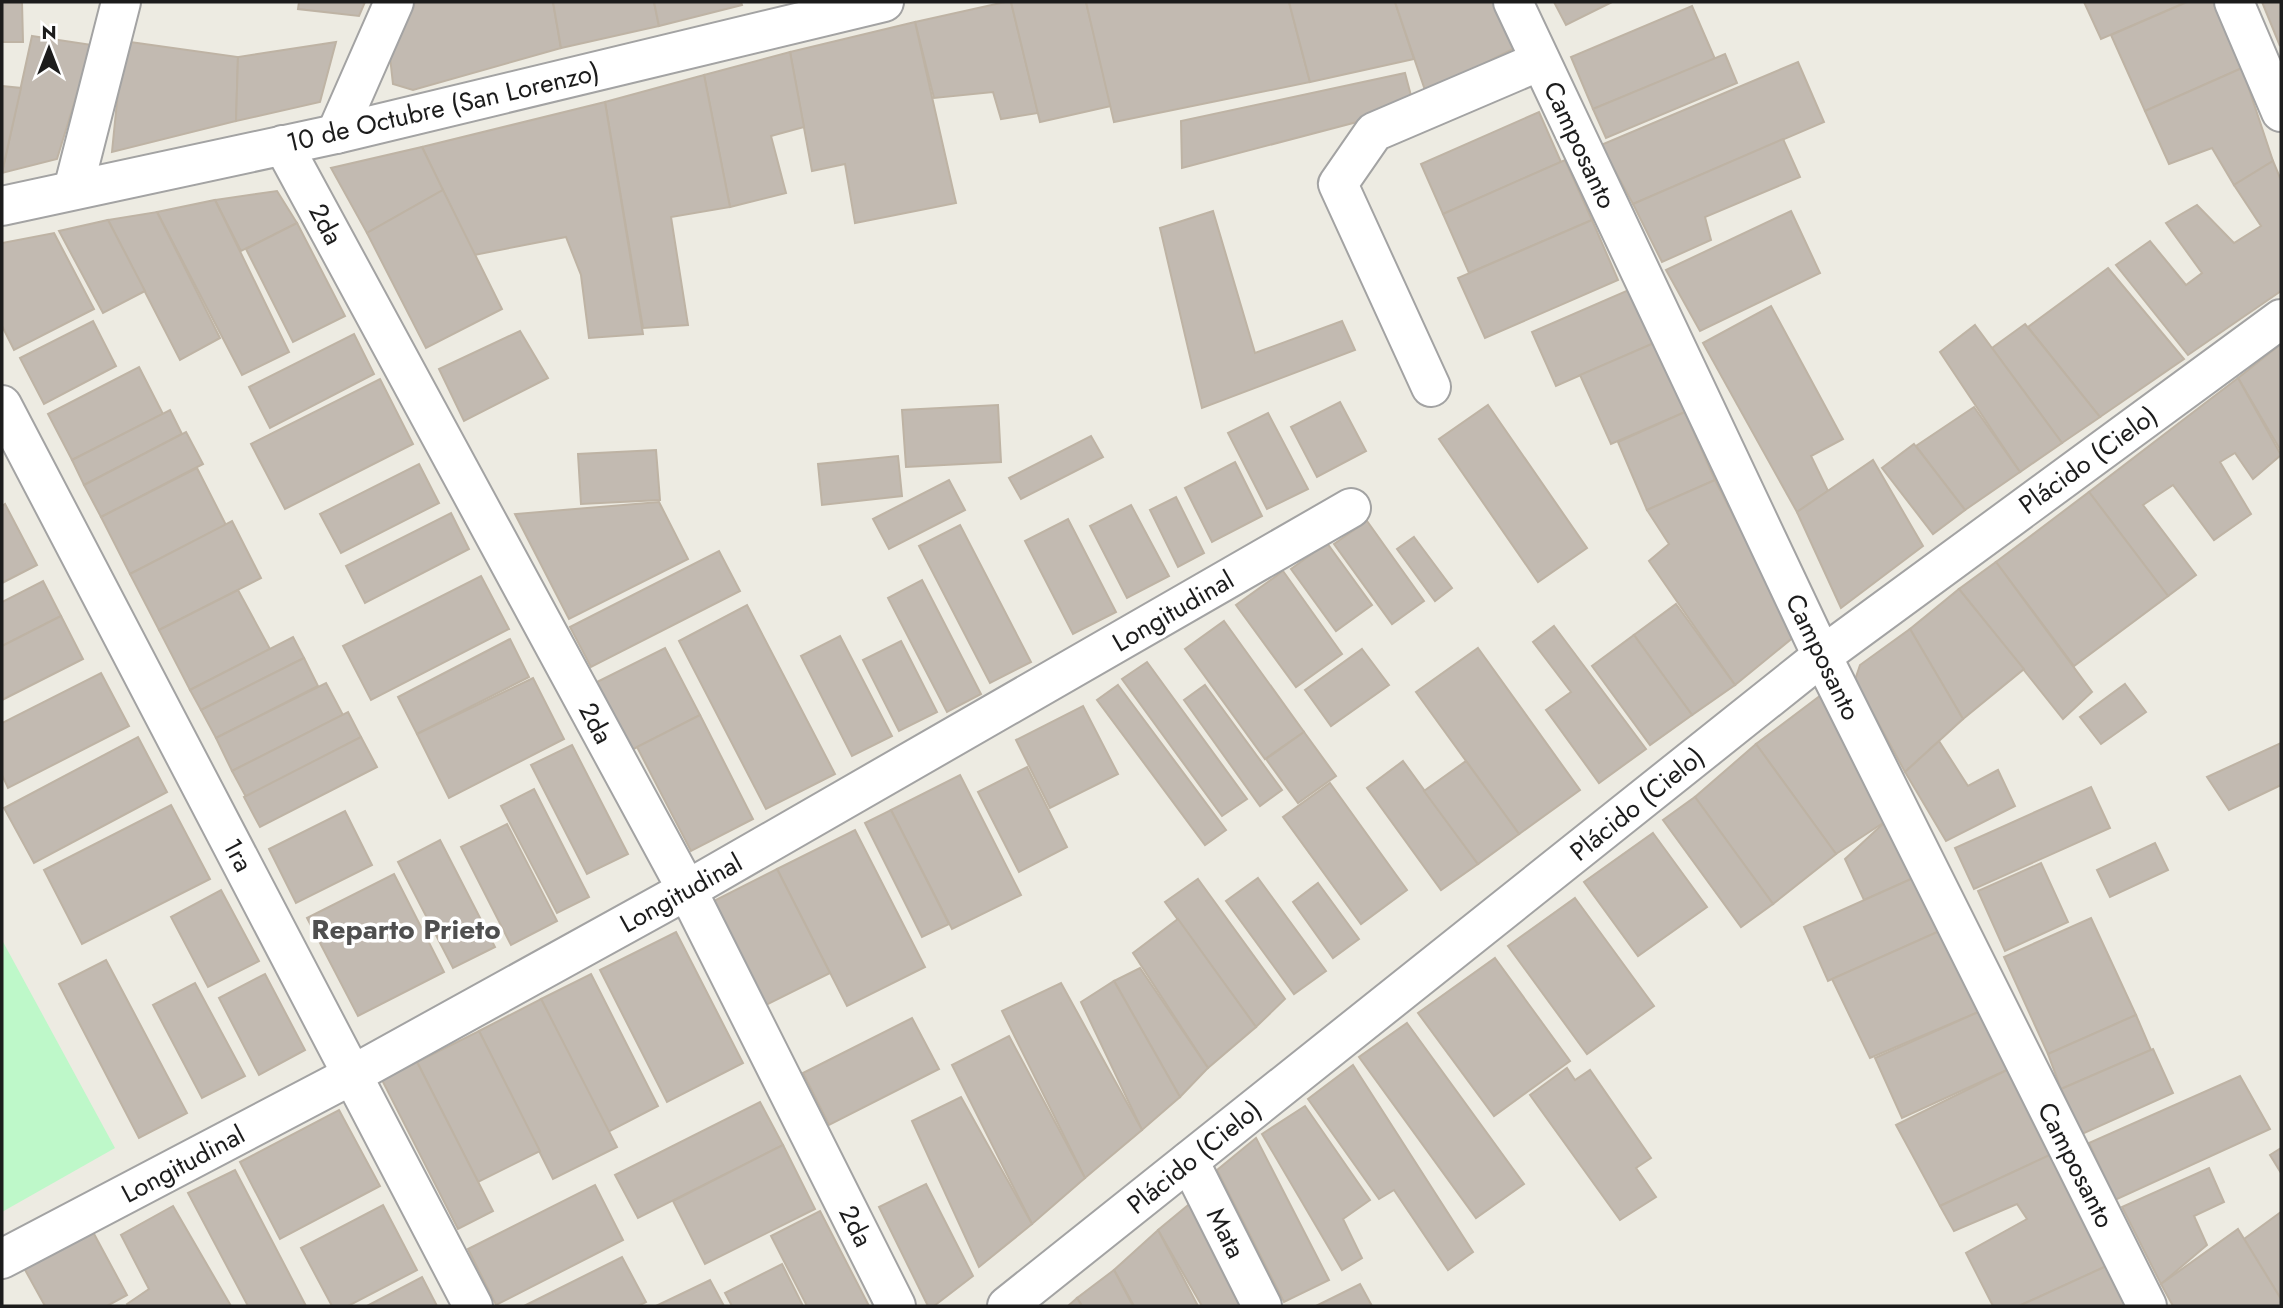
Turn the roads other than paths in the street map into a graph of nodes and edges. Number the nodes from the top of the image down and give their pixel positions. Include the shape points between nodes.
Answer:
1 (121, 2) edge
2 (394, 2) edge
3 (884, 2) edge
4 (1513, 2) edge
5 (2234, 2) edge
6 (1540, 61) junction
7 (2281, 112) edge
8 (336, 134) junction
9 (283, 145) junction
10 (73, 190) junction
11 (2, 206) edge
12 (2281, 318) edge
13 (1431, 387) dead end
14 (2, 405) edge
15 (1351, 508) dead end
16 (1822, 656) junction
17 (687, 890) junction
18 (352, 1074) junction
19 (1189, 1161) junction
20 (2, 1259) edge
21 (473, 1306) edge
22 (896, 1306) edge
23 (1007, 1306) edge
24 (1262, 1306) edge
25 (2147, 1306) edge

1 - 10 street
2 - 8 street
3 - 8 street, 10 de Octubre (San Lorenzo)
4 - 6 street, Camposanto
5 - 7 street
6 - 13 street via 1374,132 1338,184
6 - 16 street, Camposanto
8 - 9 street, 10 de Octubre (San Lorenzo)
9 - 10 street, 10 de Octubre (San Lorenzo)
9 - 17 street, 2da
10 - 11 street, 10 de Octubre (San Lorenzo)
12 - 16 street, Plácido (Cielo)
14 - 18 street, 1ra
15 - 17 street, Longitudinal
16 - 19 street, Plácido (Cielo)
16 - 25 street, Camposanto
17 - 18 street, Longitudinal
17 - 22 street, 2da
18 - 20 street, Longitudinal
18 - 21 street, 1ra
19 - 23 street, Plácido (Cielo)
19 - 24 street, Mata

